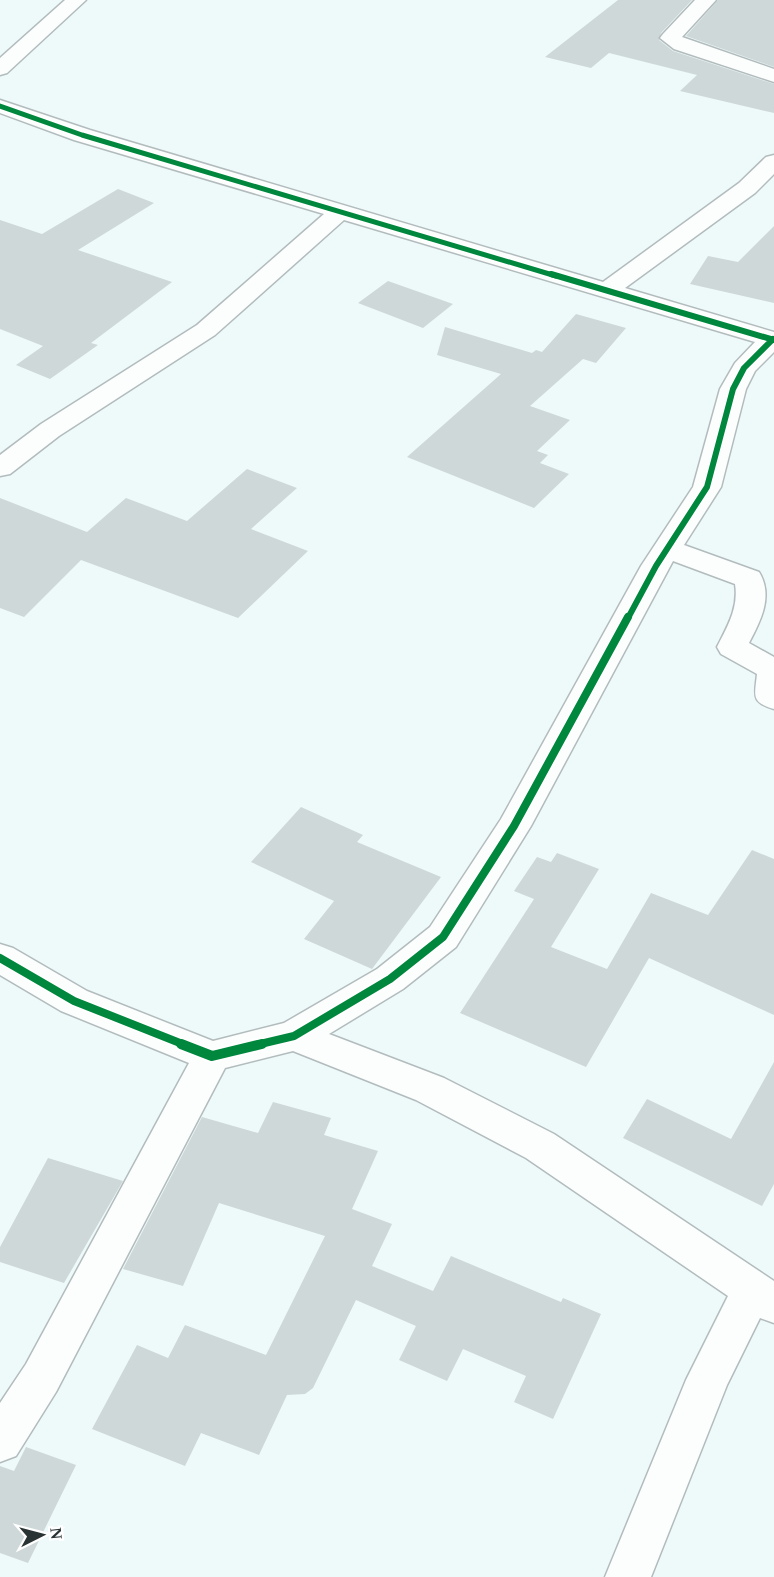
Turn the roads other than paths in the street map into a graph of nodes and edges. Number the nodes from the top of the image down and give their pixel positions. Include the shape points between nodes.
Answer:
1 (76, 0) edge
2 (706, 0) edge
3 (0, 69) edge
4 (774, 76) edge
5 (0, 106) edge
6 (774, 162) edge
7 (341, 211) junction
8 (608, 289) junction
9 (774, 340) edge
10 (0, 468) edge
11 (667, 549) junction
12 (774, 698) edge
13 (0, 958) edge
14 (294, 1036) junction
15 (212, 1056) junction
16 (763, 1297) edge
17 (0, 1441) edge
18 (628, 1577) edge

1 - 3 street
2 - 4 street via 670,38
5 - 7 street via 82,135
6 - 8 street via 747,188
7 - 8 street
7 - 10 street via 206,330 50,430
8 - 9 street
9 - 11 street via 744,368 733,389 707,487
11 - 12 street via 749,579 752,607 732,646 769,667 773,674 770,696
11 - 14 street via 514,826 443,937 390,979
13 - 15 street via 74,1001
14 - 15 street
14 - 16 street via 430,1089 540,1146
15 - 17 street via 41,1378
16 - 18 street via 708,1380

